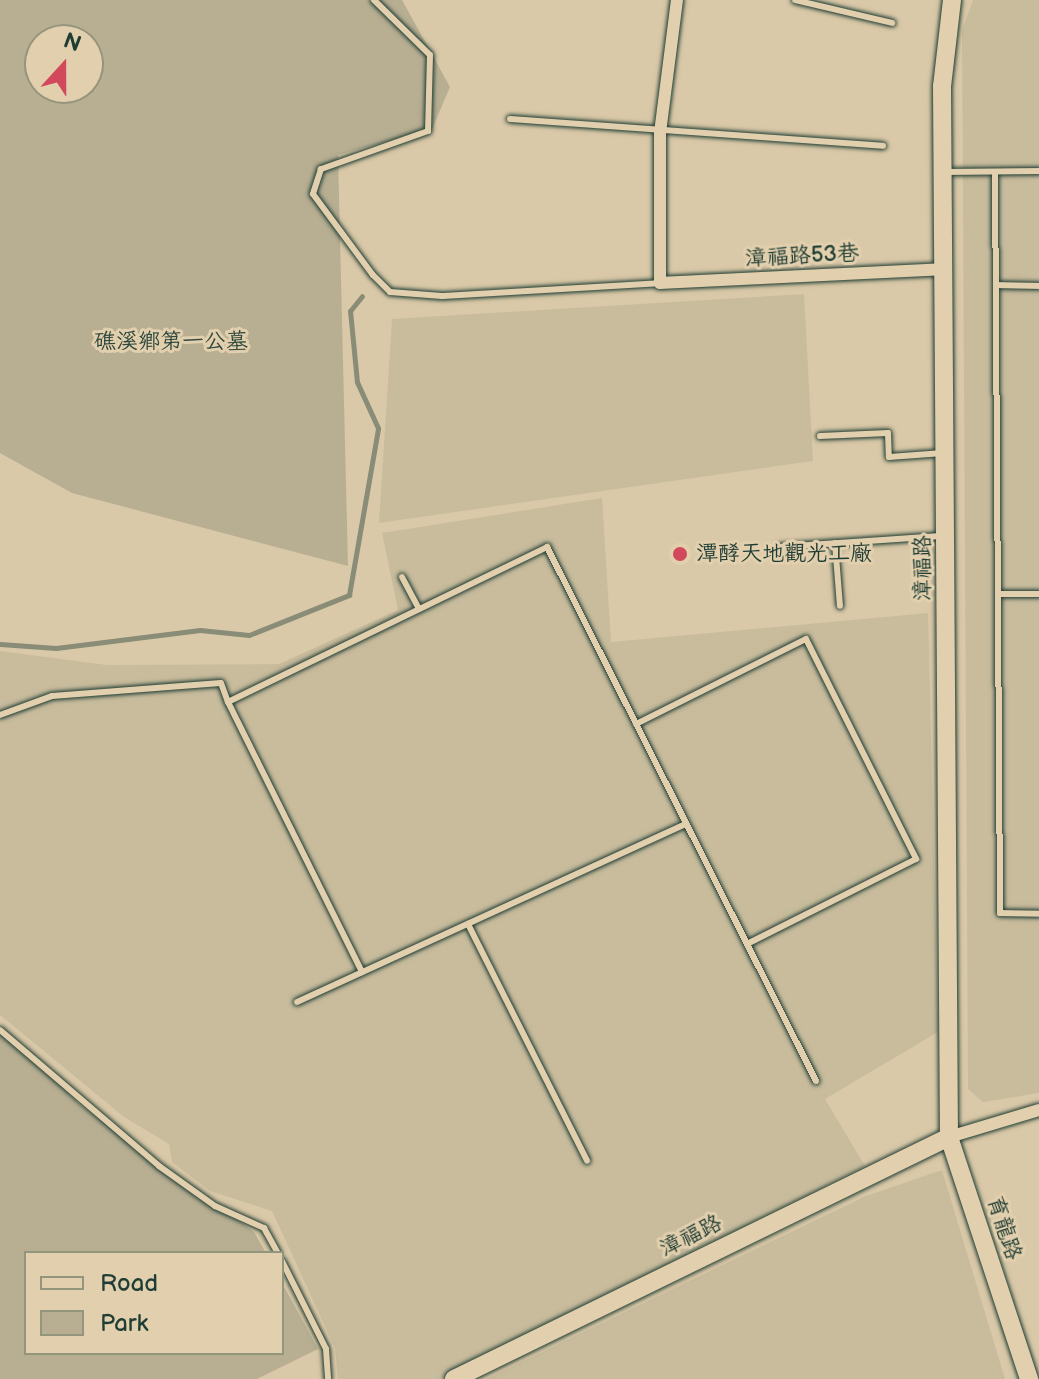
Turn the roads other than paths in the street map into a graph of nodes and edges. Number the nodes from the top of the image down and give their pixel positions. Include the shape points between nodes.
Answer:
1 (374, 0) edge
2 (677, 0) edge
3 (795, 0) edge
4 (952, 0) edge
5 (892, 23) dead end
6 (510, 119) dead end
7 (660, 133) junction
8 (883, 146) dead end
9 (1039, 171) edge
10 (944, 172) junction
11 (995, 172) junction
12 (946, 269) junction
13 (660, 283) junction
14 (996, 285) junction
15 (1039, 286) edge
16 (820, 436) dead end
17 (946, 453) junction
18 (947, 536) junction
19 (835, 543) junction
20 (780, 547) dead end
21 (402, 577) dead end
22 (998, 594) junction
23 (1039, 594) edge
24 (840, 606) dead end
25 (419, 609) junction
26 (228, 702) junction
27 (0, 715) edge
28 (636, 724) junction
29 (686, 824) junction
30 (1039, 914) edge
31 (468, 924) junction
32 (747, 944) junction
33 (362, 972) junction
34 (297, 1002) dead end
35 (0, 1030) edge
36 (816, 1081) dead end
37 (1039, 1110) edge
38 (949, 1137) junction
39 (587, 1161) dead end
40 (277, 1251) edge
41 (284, 1265) edge
42 (328, 1379) edge
43 (454, 1379) edge
44 (1029, 1379) edge

1 - 13 lane via 430,55 428,131 321,169 313,194 390,292 442,296
2 - 7 street
3 - 5 lane
4 - 10 street, 漳福路 via 942,86
6 - 7 lane
7 - 8 lane
7 - 13 street
9 - 11 lane
10 - 11 lane
10 - 12 street, 漳福路
11 - 14 lane
12 - 13 street, 漳福路53巷
12 - 17 street, 漳福路
14 - 15 lane
14 - 22 lane
16 - 17 lane via 888,433 889,457
17 - 18 street, 漳福路
18 - 19 lane
18 - 38 street, 漳福路
19 - 20 lane
19 - 24 lane
21 - 25 lane
22 - 23 lane
22 - 30 lane via 1000,913
25 - 26 lane
25 - 28 lane via 547,547
26 - 27 lane via 221,683 52,696
26 - 33 lane
28 - 29 lane
28 - 32 lane via 806,639 916,859
29 - 31 lane
29 - 32 lane
31 - 33 lane
31 - 39 lane
32 - 36 lane
33 - 34 lane
35 - 40 lane via 159,1166 264,1228
37 - 38 street, 漳福路
38 - 43 street, 漳福路
38 - 44 street, 育龍路
41 - 42 lane via 326,1349

